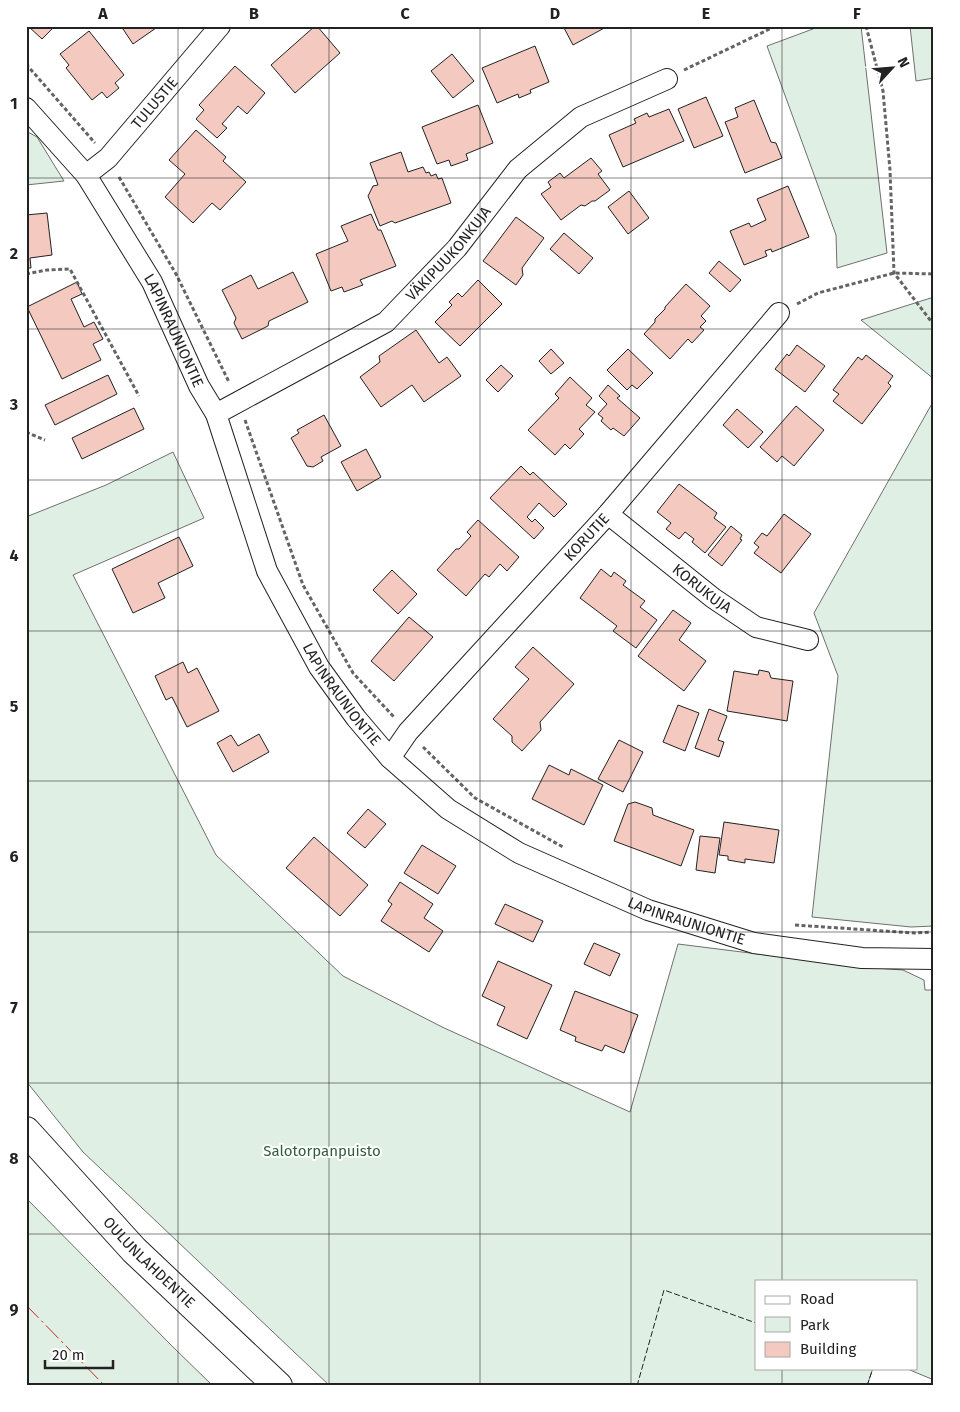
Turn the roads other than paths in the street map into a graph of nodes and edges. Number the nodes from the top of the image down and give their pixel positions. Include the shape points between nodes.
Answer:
1 (220, 26) edge
2 (667, 79) road end
3 (26, 108) edge
4 (86, 175) junction
5 (778, 313) road end
6 (216, 414) junction
7 (608, 514) junction
8 (808, 640) dead end
9 (390, 758) junction
10 (934, 959) edge
11 (26, 1131) edge
12 (278, 1386) edge

1 - 4 street, TULUSTIE via 108,158
2 - 6 street, VÄKIPUUKONKUJA via 581,117 518,170 457,248 386,322
3 - 4 street, LAPINRAUNIONTIE
4 - 6 street, LAPINRAUNIONTIE via 152,282
5 - 7 street, KORUTIE
6 - 9 street, LAPINRAUNIONTIE via 266,571 319,667
7 - 8 street, KORUKUJA via 713,598 756,627
7 - 9 street, KORUTIE via 408,732
9 - 10 street, LAPINRAUNIONTIE via 448,809 519,852 648,910 754,943 862,958
11 - 12 main road, OULUNLAHDENTIE via 134,1250

